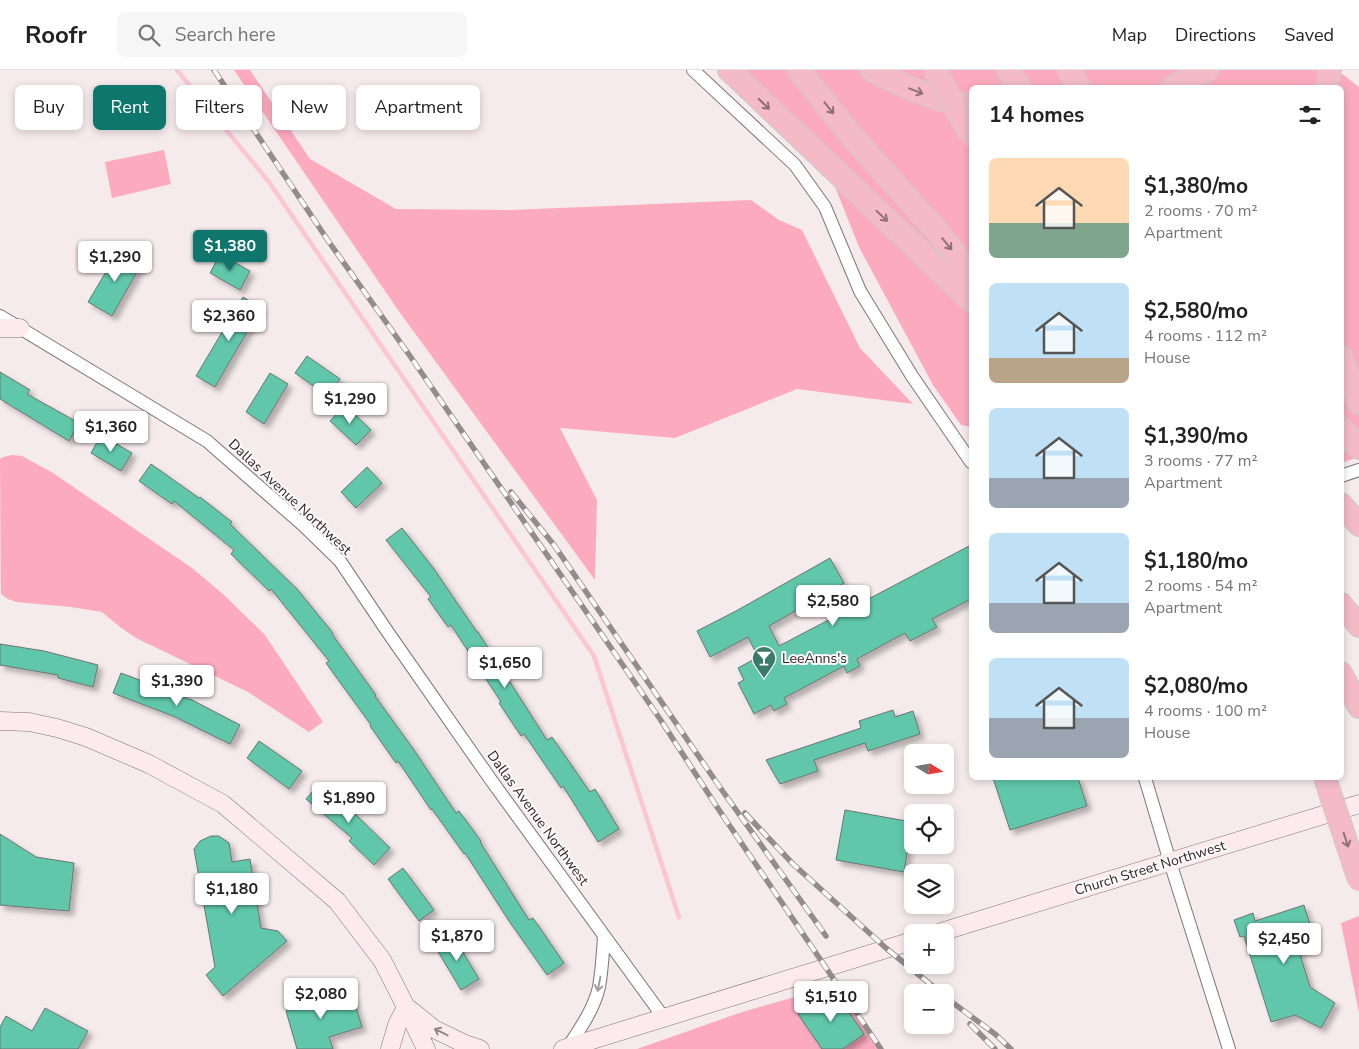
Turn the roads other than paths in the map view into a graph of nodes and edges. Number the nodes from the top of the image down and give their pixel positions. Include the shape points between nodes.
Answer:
1 (693, 70) edge
2 (729, 70) edge
3 (798, 70) edge
4 (872, 70) edge
5 (935, 70) edge
6 (1008, 70) edge
7 (1069, 70) edge
8 (1207, 70) edge
9 (1330, 70) edge
10 (1018, 85) edge
11 (1077, 85) edge
12 (1178, 85) edge
13 (1328, 85) edge
14 (969, 107) edge
15 (969, 131) edge
16 (969, 271) edge
17 (969, 298) edge
18 (0, 316) edge
19 (0, 328) edge
20 (20, 328) junction
21 (1344, 365) edge
22 (1359, 403) edge
23 (1344, 431) edge
24 (1359, 448) edge
25 (969, 459) edge
26 (1359, 470) edge
27 (1344, 475) edge
28 (1344, 608) edge
29 (1359, 626) edge
30 (1344, 679) edge
31 (1359, 707) edge
32 (0, 721) edge
33 (1146, 780) edge
34 (1326, 780) edge
35 (1359, 804) edge
36 (1170, 862) junction
37 (1359, 880) edge
38 (954, 928) edge
39 (604, 936) junction
40 (904, 943) edge
41 (406, 1007) junction
42 (664, 1018) junction
43 (566, 1048) edge
44 (390, 1049) edge
45 (426, 1049) edge
46 (480, 1049) edge
47 (1229, 1049) edge

1 - 25 street via 795,164 824,207 860,291 912,376
2 -> 17 highway
3 -> 16 highway
4 -> 14 highway via 934,98
5 - 15 highway, bridge
6 - 10 highway
7 - 11 highway
8 - 12 highway
9 - 13 highway
18 - 20 street, Dallas Avenue Northwest
19 - 20 street
20 - 39 street, Dallas Avenue Northwest via 207,441 340,561 485,772
21 - 22 highway
23 - 24 highway
26 - 27 street
28 - 29 highway
30 - 31 highway
32 - 41 street via 28,722 86,737 149,764 223,804 337,901 382,960
33 - 36 street
34 -> 37 highway, bridge
35 - 36 street, Church Street Northwest
36 - 38 street, Church Street Northwest
36 - 47 street
39 - 42 street, Dallas Avenue Northwest
39 -> 43 street via 599,989 587,1018
40 - 42 street
41 - 44 street
41 - 45 street
46 -> 41 street via 434,1029
42 - 43 street

